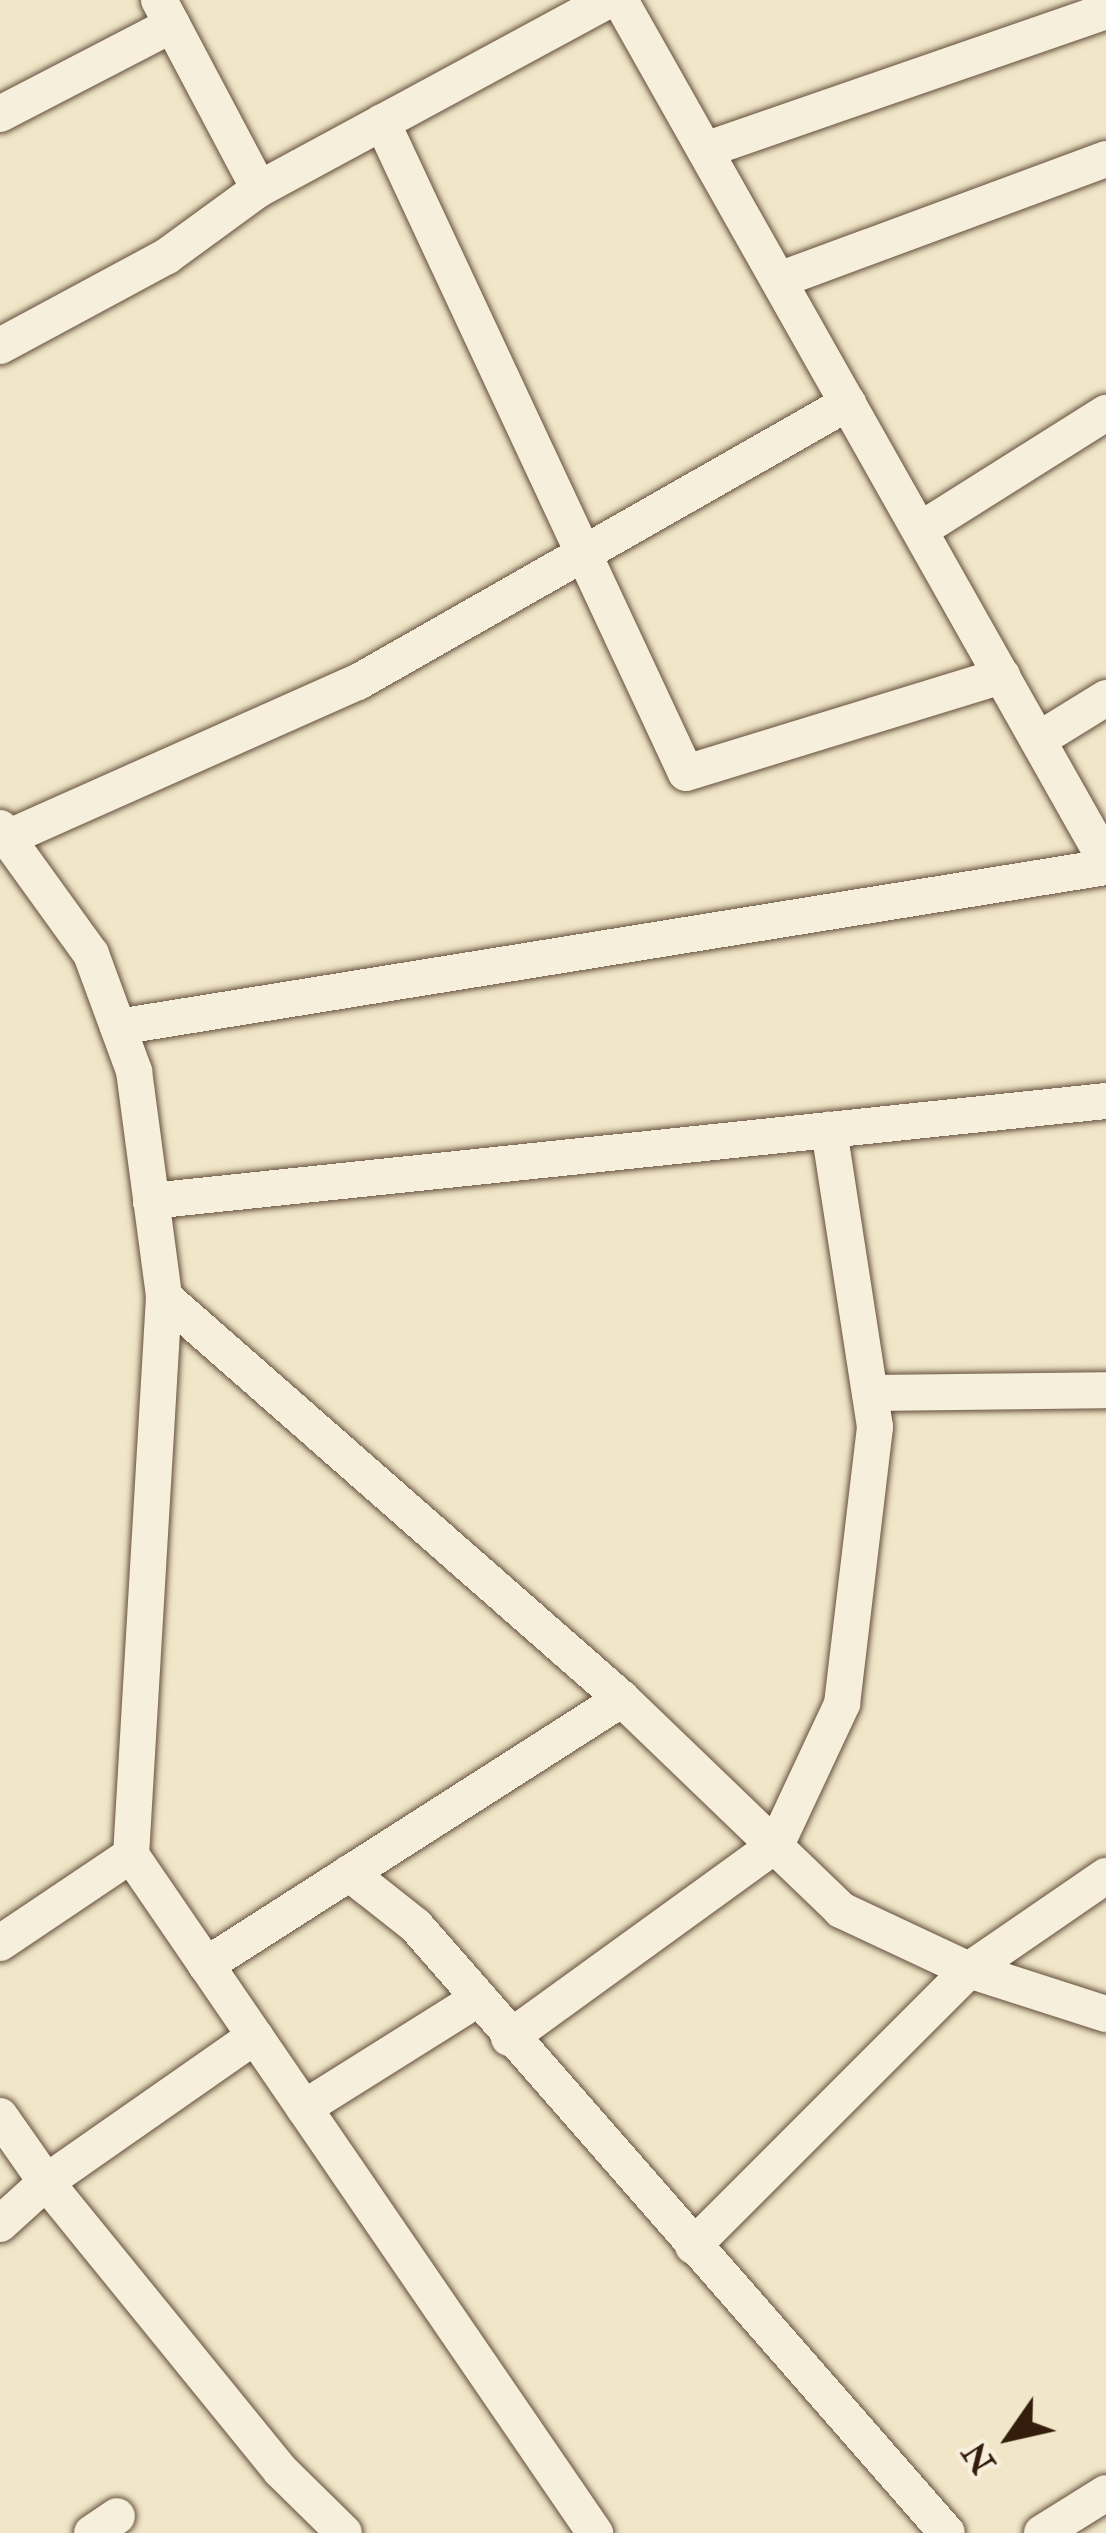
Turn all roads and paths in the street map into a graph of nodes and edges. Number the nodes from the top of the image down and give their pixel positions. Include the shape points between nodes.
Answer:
1 (608, 0) edge
2 (620, 0) edge
3 (1106, 10) edge
4 (166, 12) edge
5 (0, 114) edge
6 (382, 122) junction
7 (705, 150) junction
8 (1106, 159) edge
9 (259, 189) junction
10 (779, 280) junction
11 (0, 346) edge
12 (848, 403) junction
13 (1106, 413) edge
14 (920, 530) junction
15 (583, 554) junction
16 (1002, 676) junction
17 (1106, 698) edge
18 (1038, 740) junction
19 (3, 833) edge
20 (1106, 864) edge
21 (118, 1027) junction
22 (1106, 1101) edge
23 (829, 1130) junction
24 (151, 1201) junction
25 (164, 1297) junction
26 (1106, 1390) edge
27 (870, 1393) junction
28 (622, 1699) junction
29 (776, 1845) junction
30 (131, 1855) junction
31 (349, 1874) junction
32 (1106, 1876) edge
33 (0, 1943) edge
34 (206, 1965) junction
35 (969, 1970) junction
36 (476, 2000) junction
37 (1106, 2014) edge
38 (255, 2036) junction
39 (509, 2038) junction
40 (304, 2108) junction
41 (0, 2116) edge
42 (46, 2182) junction
43 (0, 2224) edge
44 (693, 2246) junction
45 (1106, 2493) edge
46 (344, 2533) edge
47 (595, 2533) edge
48 (947, 2533) edge
49 (1042, 2533) edge

1 - 6 street
2 - 7 street
3 - 7 street
4 - 5 street
4 - 9 street
6 - 9 street
6 - 15 street
7 - 10 street
8 - 10 street
9 - 11 street via 166,256
10 - 12 street
12 - 14 street
12 - 15 street
13 - 14 street
14 - 16 street
15 - 16 street via 686,773
15 - 19 street via 358,682
16 - 18 street
17 - 18 street
18 - 20 street
19 - 21 street via 91,954
20 - 21 street
21 - 24 street via 134,1071
22 - 23 street
23 - 24 street
23 - 27 street
24 - 25 street
25 - 28 street
25 - 30 street
26 - 27 street
27 - 29 street via 875,1426 842,1704
28 - 29 street
28 - 31 street
29 - 35 street via 841,1910
29 - 39 street
30 - 33 street
30 - 34 street
31 - 34 street
31 - 36 street via 416,1926
32 - 35 street
34 - 38 street
35 - 37 street
35 - 44 street
36 - 39 street
36 - 40 street
38 - 40 street
38 - 42 street
39 - 44 street
40 - 47 street
41 - 42 street
42 - 43 street
42 - 46 street via 280,2471
44 - 48 street
45 - 49 street

